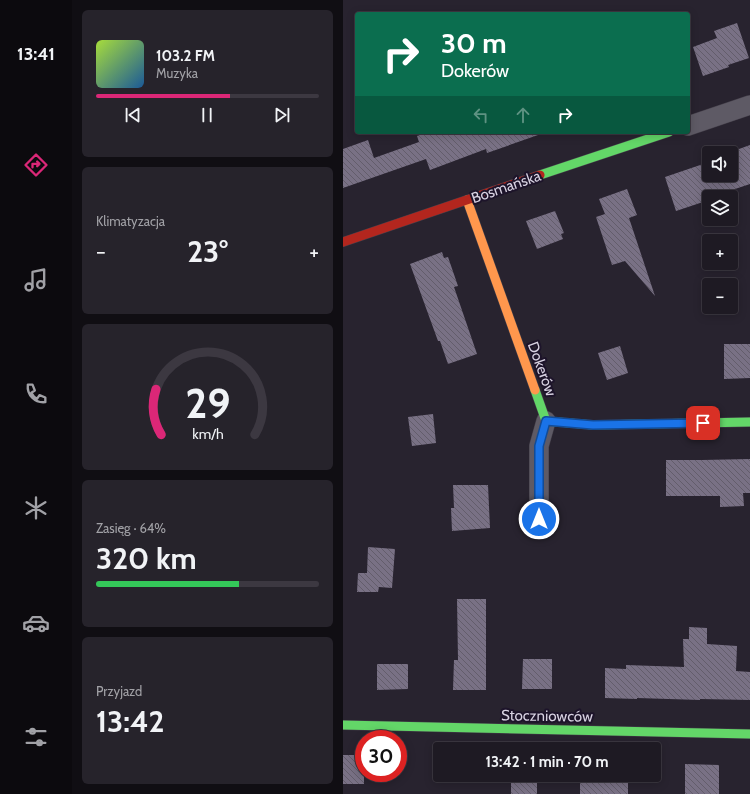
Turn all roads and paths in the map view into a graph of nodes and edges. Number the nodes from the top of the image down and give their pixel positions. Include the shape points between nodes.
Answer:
1 (750, 105) edge
2 (690, 125) edge
3 (663, 134) edge
4 (467, 200) junction
5 (343, 242) edge
6 (546, 421) junction
7 (750, 422) edge
8 (539, 519) dead end
9 (343, 725) edge
10 (750, 734) edge

1 - 2 street
3 - 4 street, Bosmańska
4 - 5 street, Bosmańska
4 - 6 street, Dokerów
6 - 7 street via 593,425
6 - 8 street via 539,446
9 - 10 street, Stoczniowców

